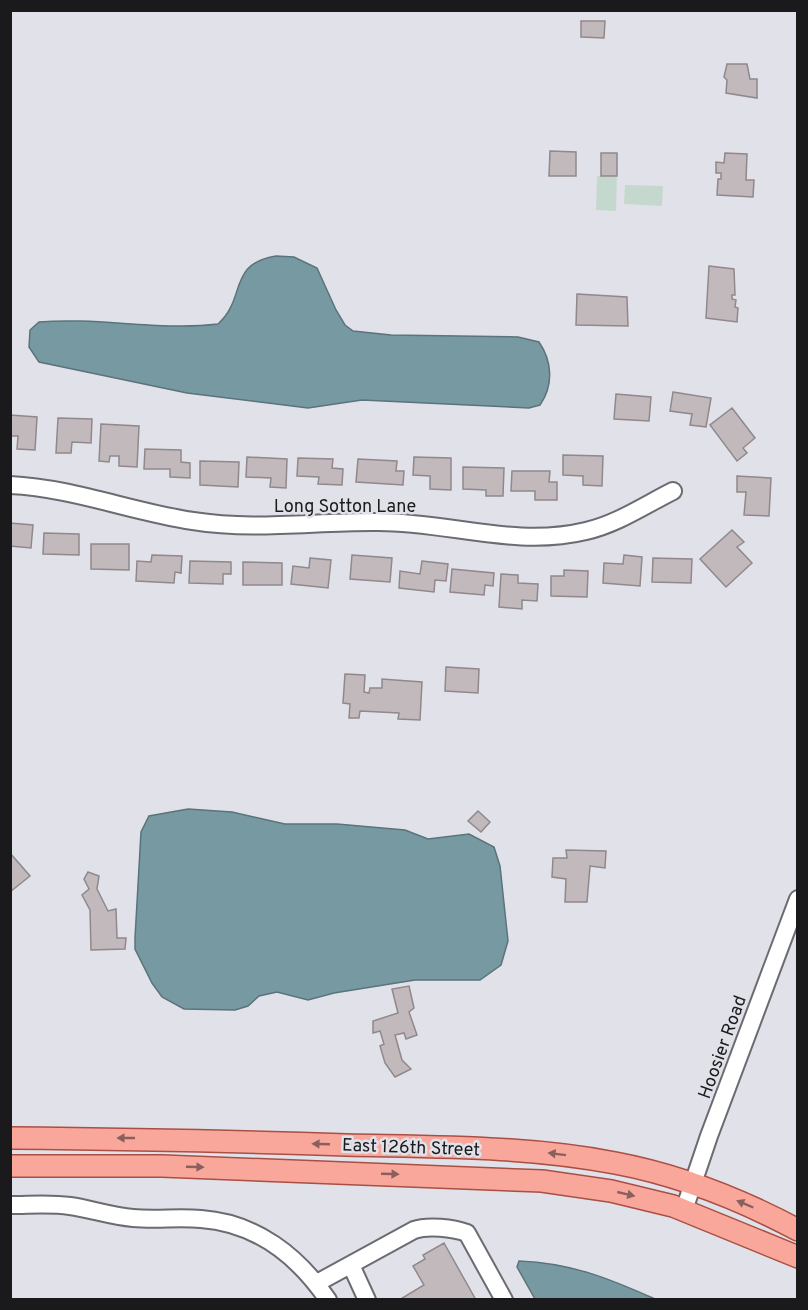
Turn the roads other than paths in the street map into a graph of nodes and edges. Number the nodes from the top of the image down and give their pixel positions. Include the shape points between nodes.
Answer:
1 (10, 485) edge
2 (673, 491) dead end
3 (798, 899) edge
4 (10, 1138) edge
5 (10, 1166) edge
6 (693, 1183) junction
7 (10, 1205) edge
8 (684, 1210) junction
9 (798, 1230) edge
10 (798, 1257) edge
11 (351, 1265) junction
12 (316, 1283) junction
13 (328, 1299) edge
14 (367, 1299) edge
15 (504, 1299) edge

1 - 2 street, Long Sotton Lane via 47,489 196,522 261,526 394,522 532,538 603,526
3 - 6 street, Hoosier Road
6 -> 4 main road, East 126th Street via 615,1163 518,1151
5 -> 8 main road, East 126th Street via 162,1166 542,1180 611,1191
6 - 8 street, Hoosier Road
9 -> 6 main road, East 126th Street
7 - 12 street via 68,1205 136,1218 230,1223 277,1245
8 - 10 main road, East 126th Street
11 - 12 street
11 - 14 street
11 - 15 street via 420,1228 459,1230 467,1233
12 - 13 street

